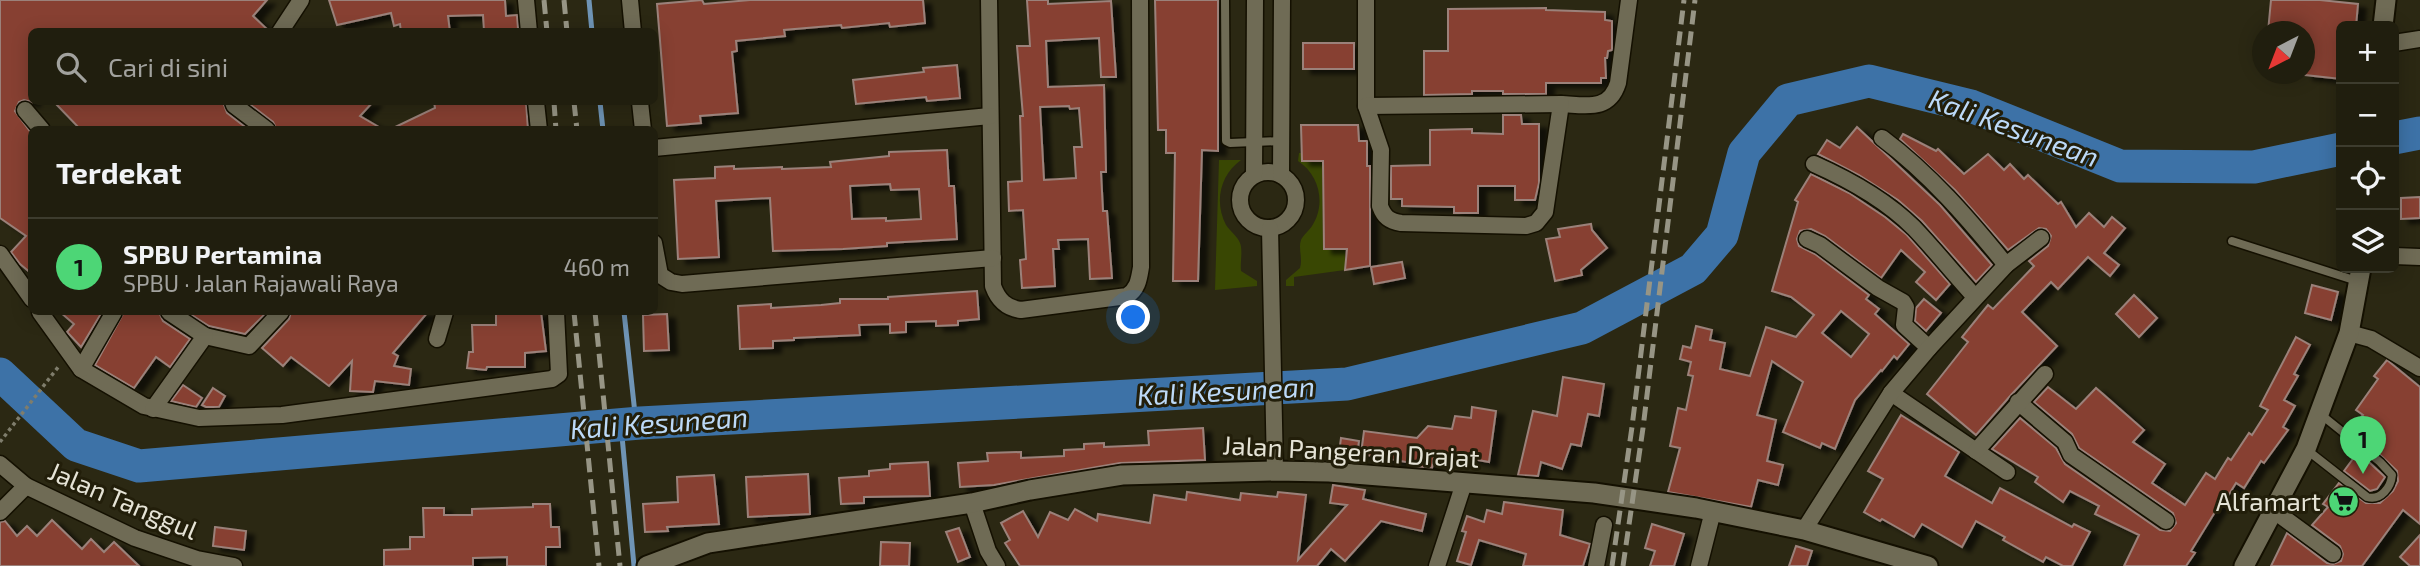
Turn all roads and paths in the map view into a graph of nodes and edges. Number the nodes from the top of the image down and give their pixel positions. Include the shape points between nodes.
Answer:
1 (301, 0) edge
2 (526, 0) edge
3 (630, 0) edge
4 (989, 0) edge
5 (1140, 0) edge
6 (1225, 0) edge
7 (1255, 0) edge
8 (1282, 0) edge
9 (1366, 0) edge
10 (1629, 0) edge
11 (2386, 0) edge
12 (2384, 21) edge
13 (283, 28) edge
14 (529, 28) edge
15 (633, 28) edge
16 (2420, 40) edge
17 (2399, 42) edge
18 (1561, 104) junction
19 (236, 105) edge
20 (536, 105) edge
21 (640, 105) edge
22 (1366, 106) junction
23 (25, 110) dead end
24 (990, 116) junction
25 (39, 126) edge
26 (258, 126) edge
27 (539, 126) edge
28 (643, 126) edge
29 (1882, 138) dead end
30 (1281, 141) junction
31 (1254, 142) junction
32 (658, 148) edge
33 (1814, 164) dead end
34 (1254, 175) junction
35 (1281, 175) junction
36 (1270, 228) junction
37 (2041, 238) dead end
38 (1807, 239) dead end
39 (2232, 241) dead end
40 (0, 254) edge
41 (2399, 256) edge
42 (2420, 257) edge
43 (993, 258) junction
44 (2006, 265) junction
45 (658, 270) edge
46 (2360, 275) edge
47 (28, 293) edge
48 (1975, 297) junction
49 (42, 315) edge
50 (112, 315) edge
51 (174, 315) edge
52 (278, 315) edge
53 (444, 315) edge
54 (556, 315) edge
55 (2349, 333) junction
56 (205, 336) junction
57 (437, 339) dead end
58 (1929, 348) junction
59 (59, 366) dead end
60 (2420, 368) edge
61 (81, 369) junction
62 (2045, 374) dead end
63 (1891, 393) junction
64 (2018, 402) junction
65 (153, 409) junction
66 (2319, 413) junction
67 (0, 442) edge
68 (2306, 449) junction
69 (1976, 451) junction
70 (0, 464) edge
71 (1275, 471) junction
72 (2007, 472) dead end
73 (1464, 483) junction
74 (26, 486) junction
75 (972, 503) junction
76 (1706, 510) junction
77 (2273, 510) junction
78 (0, 512) edge
79 (2166, 522) dead end
80 (1604, 525) dead end
81 (1804, 530) junction
82 (2333, 554) dead end
83 (1901, 562) edge
84 (196, 563) edge
85 (234, 566) edge
86 (647, 566) edge
87 (997, 566) edge
88 (1437, 566) edge
89 (1596, 566) edge
90 (1699, 566) edge
91 (1928, 566) edge
92 (2244, 566) edge

1 - 13 street
2 - 14 street
3 - 15 street
4 - 24 street
5 - 43 street via 1141,267 1134,291 1119,298 1013,309 996,295
6 - 31 lane via 1226,138 1230,143
7 - 31 street
8 - 30 street
9 - 22 street
10 - 18 street via 1614,95 1593,105
11 - 12 street
16 - 17 street
18 - 22 street
18 - 22 street via 1545,212 1526,226 1390,221 1380,206 1381,150
19 - 26 street
20 - 27 street
21 - 28 street
23 - 25 street
24 - 32 street
24 - 43 street
29 - 44 street via 1931,178
30 - 31 lane
30 - 35 street
31 - 34 street
33 - 48 street via 1883,202
34 - 35 street
34 - 36 street via 1242,189 1241,208 1252,223
35 - 36 street via 1291,182 1296,206 1282,225
36 - 71 street
37 - 44 street
38 - 58 street via 1903,302 1904,325
39 - 46 lane
40 - 47 street
41 - 42 street
43 - 45 street via 682,284 671,282
44 - 48 street
46 - 55 street
48 - 58 street
49 - 61 street
50 - 61 street
51 - 56 street
52 - 56 street via 249,346
53 - 57 street
54 - 65 street via 559,374 552,379 282,415 199,418
55 - 60 street via 2371,339
55 - 66 street
56 - 65 street
58 - 63 street
59 - 67 path
61 - 65 street
62 - 64 street
63 - 69 street
63 - 81 street
64 - 69 street
64 - 79 street via 2065,442 2071,455
66 - 68 street
66 - 68 lane via 2388,469 2391,483 2382,495 2367,496
68 - 77 street
69 - 72 street
70 - 74 street, Jalan Tanggul
71 - 73 street, Jalan Pangeran Drajat
71 - 75 street, Jalan Pangeran Drajat via 1122,475
73 - 76 street, Jalan Pangeran Drajat via 1594,493
73 - 88 street
74 - 78 street
74 - 84 street, Jalan Tanggul
75 - 86 street, Jalan Pangeran Drajat via 708,543
75 - 87 street
76 - 81 street, Jalan Pangeran Drajat
76 - 90 street
77 - 82 street
77 - 92 street
80 - 89 street
81 - 83 street, Jalan Pangeran Drajat
83 - 91 street, Jalan Pangeran Drajat
84 - 85 street, Jalan Tanggul

